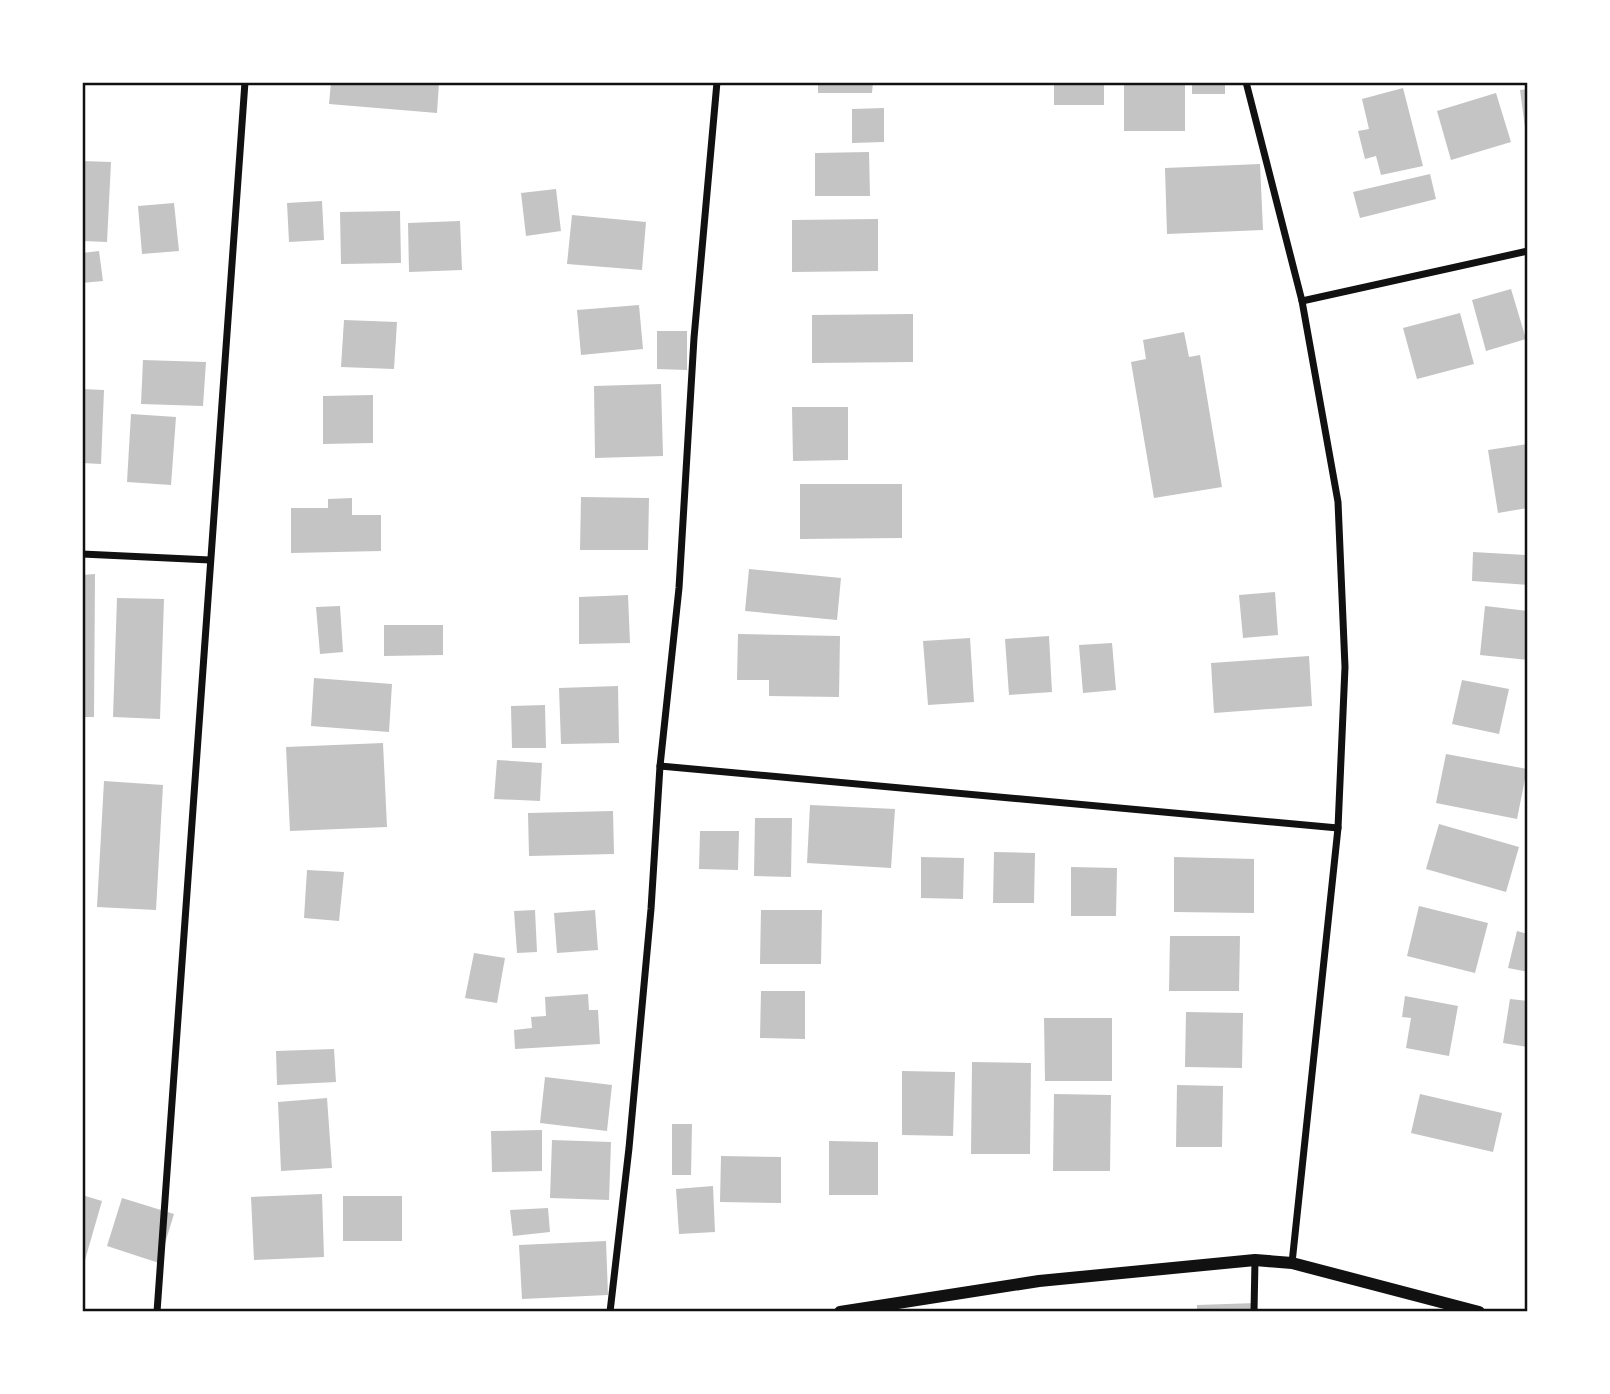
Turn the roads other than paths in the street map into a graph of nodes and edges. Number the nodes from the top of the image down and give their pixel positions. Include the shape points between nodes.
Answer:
1 (245, 82) edge
2 (717, 82) edge
3 (1246, 82) edge
4 (1528, 251) edge
5 (1302, 301) junction
6 (82, 554) edge
7 (210, 560) junction
8 (660, 766) junction
9 (1338, 828) junction
10 (1255, 1260) junction
11 (1292, 1263) junction
12 (157, 1312) edge
13 (610, 1312) edge
14 (840, 1312) edge
15 (1254, 1312) edge
16 (1479, 1312) edge

1 - 7 street
2 - 8 street via 694,338 679,588
3 - 5 street
4 - 5 street
5 - 9 street via 1338,502 1345,667
6 - 7 street
7 - 12 street
8 - 9 street
8 - 13 street via 631,1134
9 - 11 street
10 - 11 street
10 - 14 street via 1039,1281
10 - 15 street
11 - 16 street

